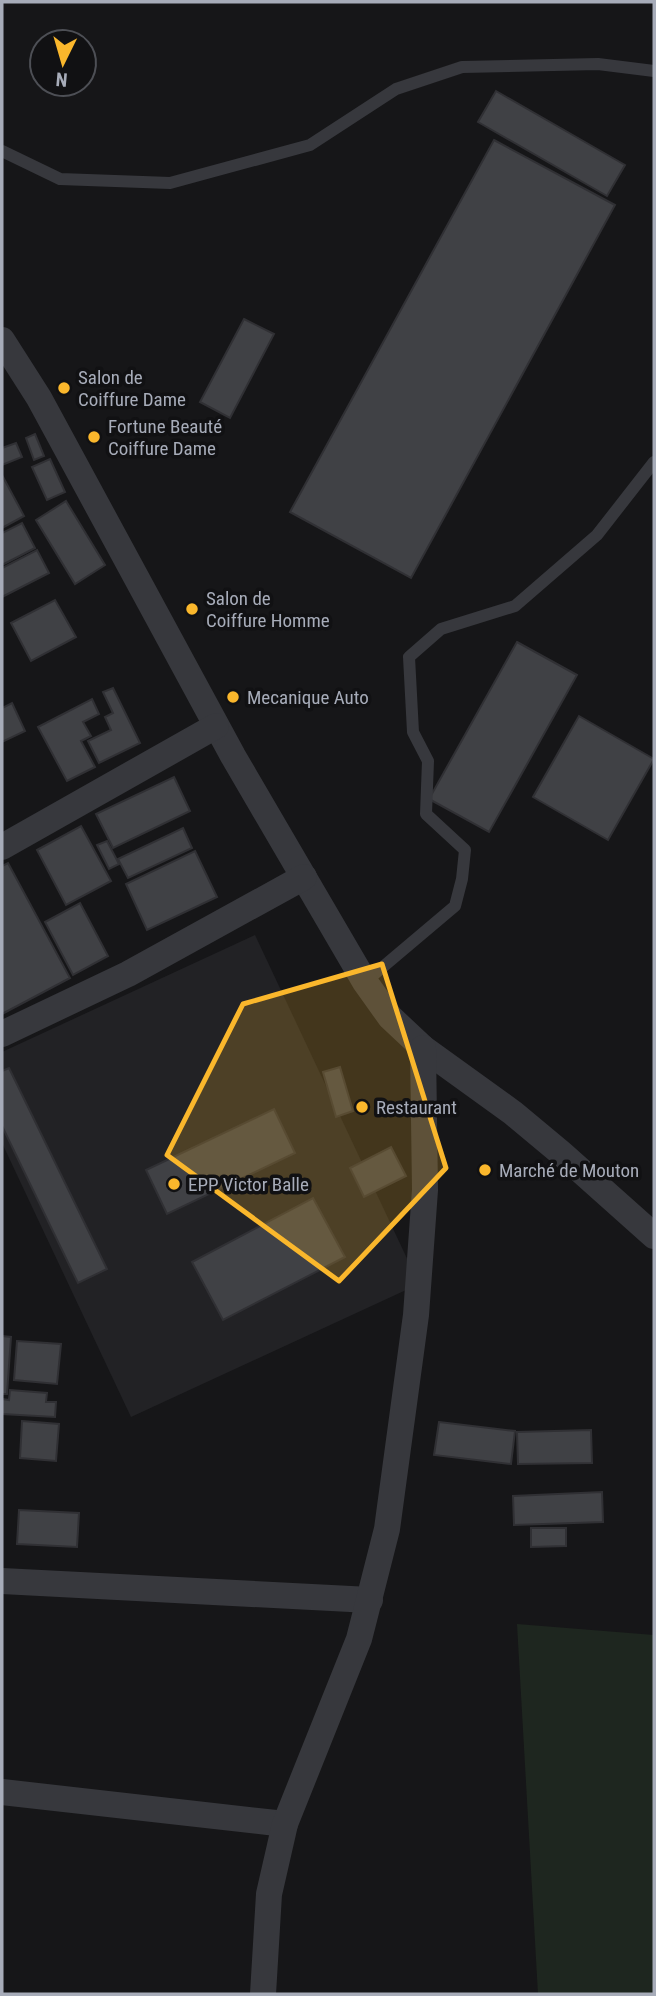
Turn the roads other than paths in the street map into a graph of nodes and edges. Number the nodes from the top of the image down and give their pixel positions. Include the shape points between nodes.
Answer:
1 (654, 71) edge
2 (2, 150) edge
3 (2, 340) edge
4 (654, 462) edge
5 (216, 726) junction
6 (2, 847) edge
7 (304, 877) junction
8 (365, 982) junction
9 (2, 1034) edge
10 (423, 1048) junction
11 (654, 1236) edge
12 (2, 1581) edge
13 (370, 1600) junction
14 (2, 1792) edge
15 (285, 1824) junction
16 (264, 1994) edge

1 - 2 lane via 598,64 462,67 396,89 310,145 170,183 60,179
3 - 5 street via 39,398
4 - 8 lane via 597,534 515,606 441,629 409,657 413,732 428,761 426,814 465,850 462,879 455,906
5 - 6 street
5 - 7 street
7 - 8 street
7 - 9 street via 128,974
8 - 10 street via 390,1017
10 - 11 street via 513,1113
10 - 13 street via 425,1190 416,1315 387,1529
12 - 13 street
13 - 15 street via 359,1639
14 - 15 street
15 - 16 street via 269,1894

